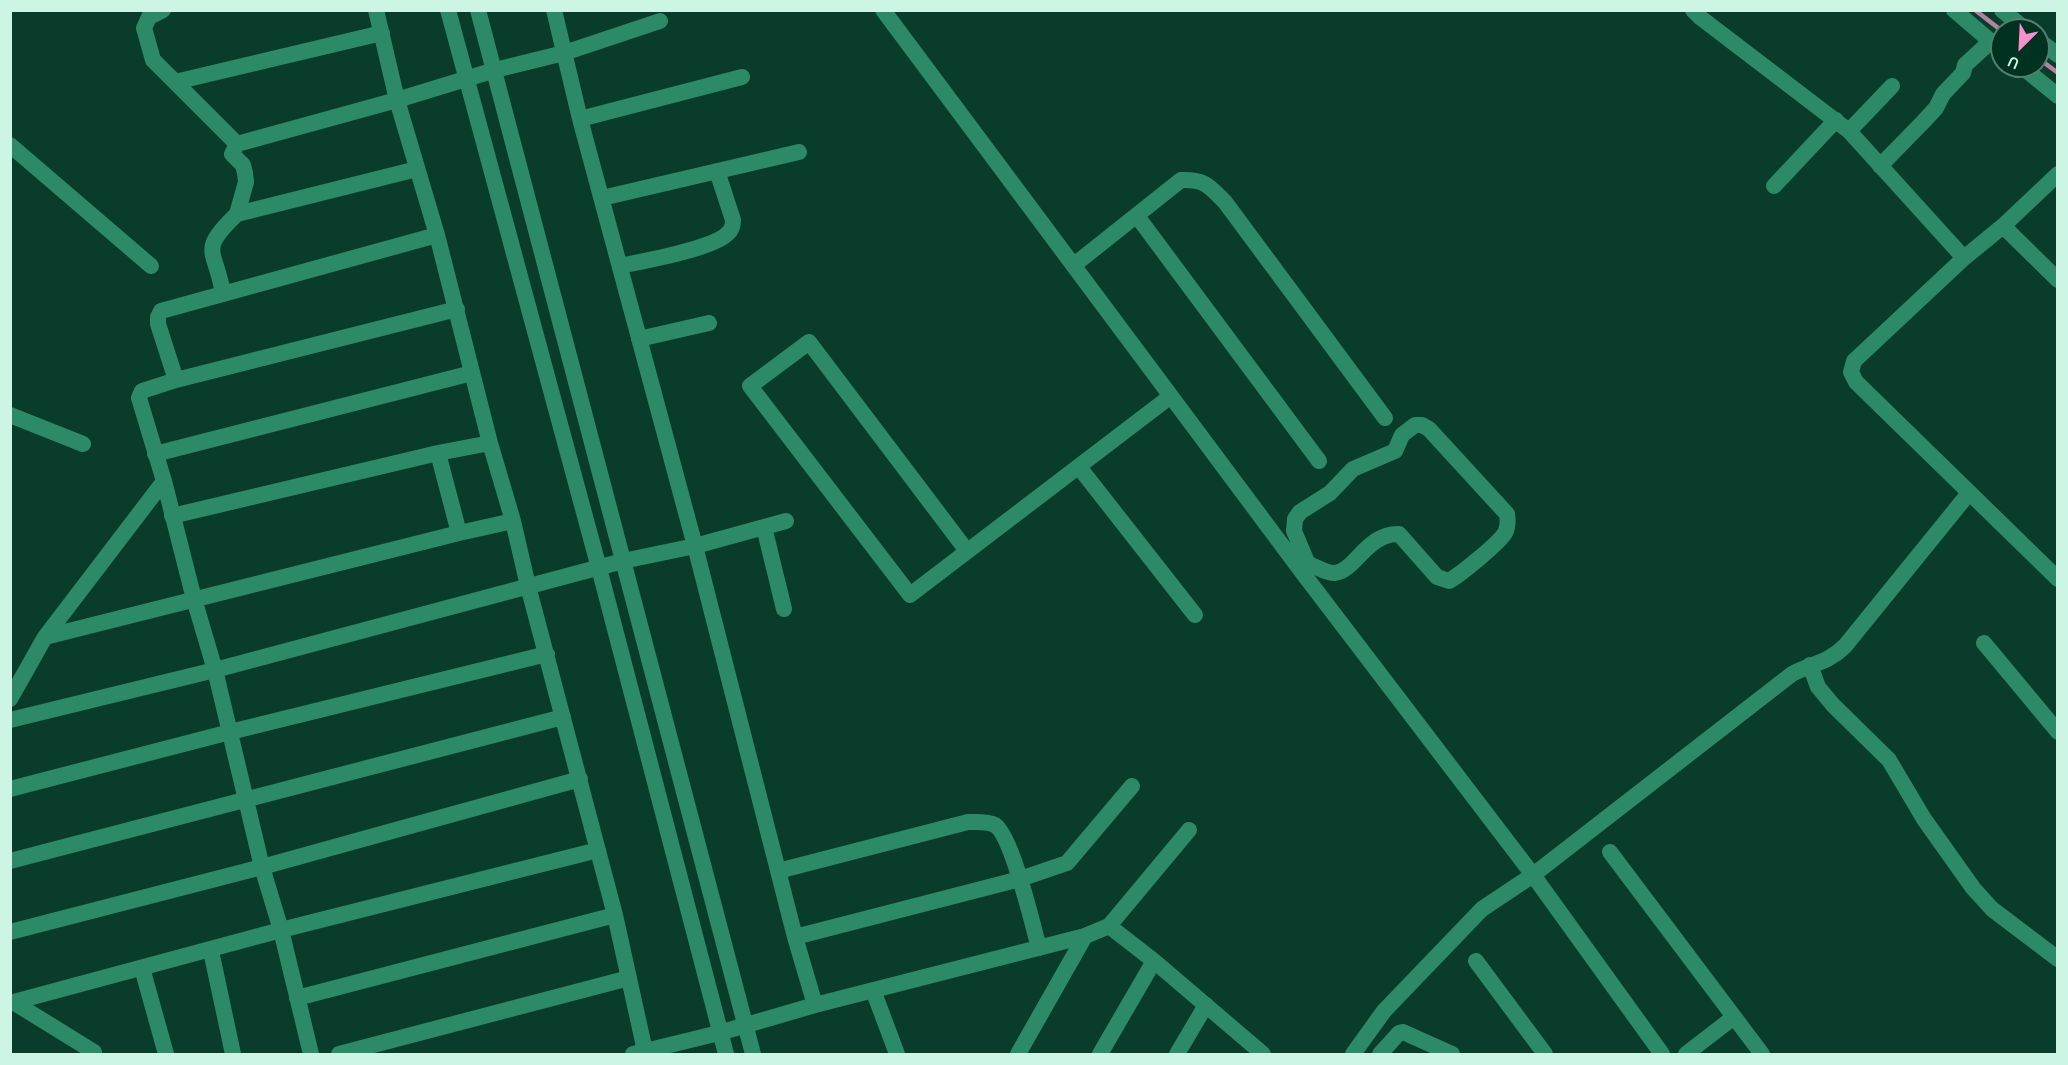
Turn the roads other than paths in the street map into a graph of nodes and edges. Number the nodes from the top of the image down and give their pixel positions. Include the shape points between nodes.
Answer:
1 (163, 10) edge
2 (376, 10) edge
3 (448, 10) edge
4 (478, 10) edge
5 (554, 10) edge
6 (883, 10) edge
7 (1693, 10) edge
8 (1954, 10) edge
9 (660, 21) dead end
10 (382, 33) junction
11 (1990, 41) edge
12 (1990, 50) edge
13 (564, 53) junction
14 (495, 70) junction
15 (742, 77) dead end
16 (2036, 78) edge
17 (467, 80) junction
18 (175, 82) junction
19 (1892, 86) dead end
20 (2058, 96) edge
21 (397, 100) junction
22 (580, 119) junction
23 (1843, 125) junction
24 (237, 144) junction
25 (10, 145) edge
26 (799, 152) dead end
27 (1880, 166) junction
28 (417, 170) junction
29 (717, 171) junction
30 (2058, 174) edge
31 (1774, 186) dead end
32 (602, 198) junction
33 (237, 214) junction
34 (1137, 216) junction
35 (2003, 226) junction
36 (437, 235) junction
37 (1964, 258) junction
38 (1074, 265) junction
39 (152, 266) dead end
40 (620, 266) junction
41 (2058, 280) edge
42 (223, 294) junction
43 (457, 309) junction
44 (709, 323) dead end
45 (639, 339) junction
46 (472, 373) junction
47 (176, 380) junction
48 (1172, 396) junction
49 (10, 415) edge
50 (1385, 418) dead end
51 (490, 443) junction
52 (83, 444) dead end
53 (438, 453) junction
54 (155, 454) junction
55 (1319, 461) dead end
56 (1079, 467) junction
57 (164, 481) junction
58 (1969, 494) junction
59 (172, 516) junction
60 (513, 521) junction
61 (786, 521) dead end
62 (764, 527) junction
63 (459, 532) junction
64 (695, 546) junction
65 (967, 551) junction
66 (623, 561) junction
67 (599, 568) junction
68 (1305, 568) junction
69 (2058, 579) edge
70 (528, 586) junction
71 (194, 598) junction
72 (784, 609) dead end
73 (1195, 615) dead end
74 (45, 637) junction
75 (1984, 643) dead end
76 (547, 654) junction
77 (1810, 665) junction
78 (215, 670) junction
79 (10, 699) edge
80 (563, 717) junction
81 (10, 720) edge
82 (230, 732) junction
83 (2058, 732) edge
84 (580, 779) junction
85 (1132, 786) dead end
86 (10, 789) edge
87 (247, 800) junction
88 (1189, 830) dead end
89 (598, 850) junction
90 (1610, 852) dead end
91 (10, 861) edge
92 (262, 867) junction
93 (778, 871) junction
94 (1533, 875) junction
95 (1020, 879) junction
96 (615, 915) junction
97 (1109, 926) junction
98 (281, 930) junction
99 (10, 933) edge
100 (1085, 936) junction
101 (795, 937) junction
102 (1039, 948) junction
103 (211, 951) junction
104 (2058, 959) edge
105 (1154, 961) junction
106 (1476, 961) dead end
107 (142, 968) junction
108 (629, 978) junction
109 (873, 990) junction
110 (297, 998) junction
111 (12, 1002) edge
112 (815, 1005) junction
113 (1206, 1005) junction
114 (1734, 1017) junction
115 (746, 1024) junction
116 (719, 1033) junction
117 (94, 1052) dead end
118 (639, 1053) edge
119 (1259, 1053) edge
120 (166, 1054) edge
121 (234, 1054) edge
122 (311, 1054) edge
123 (339, 1054) edge
124 (726, 1054) edge
125 (753, 1054) edge
126 (897, 1054) edge
127 (1018, 1054) edge
128 (1100, 1054) edge
129 (1177, 1054) edge
130 (1353, 1054) edge
131 (1380, 1054) edge
132 (1452, 1054) edge
133 (1545, 1054) edge
134 (1662, 1054) edge
135 (1686, 1054) edge
136 (1762, 1054) edge

1 - 18 street via 146,21 146,40 153,60
2 - 10 street
3 - 17 street
4 - 14 street
5 - 13 street
6 - 38 street
7 - 23 street
8 - 11 street
9 - 13 street
10 - 18 street
10 - 21 street
12 - 27 street via 1966,65 1936,108
13 - 14 street
13 - 22 street
14 - 17 street
14 - 66 street
15 - 22 street
16 - 20 street
17 - 21 street
17 - 67 street
18 - 24 street
19 - 23 street
21 - 24 street
21 - 28 street
22 - 32 street
23 - 27 street
23 - 31 street
24 - 33 street via 232,154 243,165 246,182
25 - 39 street
26 - 29 street
27 - 37 street
28 - 33 street
28 - 36 street
29 - 32 street
29 - 40 street via 733,220 728,233 704,245
30 - 35 street
32 - 40 street
33 - 42 street via 212,245
34 - 38 street
34 - 50 street via 1181,180 1206,183 1225,201
34 - 55 street
35 - 37 street
35 - 41 street
36 - 42 street
36 - 43 street
37 - 58 street via 1854,361 1851,372 1856,382
38 - 48 street
40 - 45 street
42 - 47 street via 161,311 158,324
43 - 46 street
43 - 47 street
44 - 45 street
45 - 64 street
46 - 51 street
46 - 54 street
47 - 54 street via 141,391 139,398
48 - 56 street
48 - 68 street
49 - 52 street
51 - 53 street
51 - 60 street
53 - 59 street
53 - 63 street
54 - 57 street
56 - 65 street
56 - 73 street
57 - 59 street
57 - 74 street
58 - 69 street
58 - 77 street via 1845,646 1833,658
59 - 71 street
60 - 63 street
60 - 70 street
61 - 62 street
62 - 64 street
62 - 72 street
63 - 71 street
64 - 66 street
64 - 93 street
65 - 65 street via 910,595 750,386 809,342
66 - 67 street
66 - 115 street
67 - 70 street
67 - 116 street
68 - 68 street via 1341,572 1373,543 1399,534 1437,577 1449,581 1504,534 1507,514 1430,429 1415,425 1402,435 1395,451 1353,469 1330,493 1300,512 1294,531
68 - 94 street
70 - 76 street
70 - 78 street
71 - 74 street
71 - 78 street
74 - 79 street
75 - 83 street
76 - 80 street
76 - 82 street
77 - 94 street via 1792,674
77 - 104 street via 1818,687 1889,760 1924,819 1973,888 1992,909
78 - 81 street
78 - 82 street
80 - 84 street
80 - 87 street
82 - 86 street
82 - 87 street
84 - 89 street
84 - 92 street
85 - 95 street via 1067,863
87 - 91 street
87 - 92 street
88 - 97 street
89 - 96 street
89 - 98 street
90 - 114 street
92 - 98 street
92 - 99 street
93 - 95 street via 968,822 991,823 1000,829
93 - 101 street
94 - 130 street via 1482,909 1384,1011
94 - 134 street
95 - 101 street
95 - 102 street
96 - 108 street
96 - 110 street
97 - 100 street
97 - 105 street
98 - 103 street
98 - 110 street
100 - 102 street
100 - 127 street
101 - 112 street
102 - 109 street
103 - 107 street
103 - 121 street
105 - 113 street
105 - 128 street
106 - 133 street
107 - 111 street
107 - 120 street
108 - 118 street
108 - 123 street
109 - 112 street
109 - 126 street
110 - 122 street
111 - 117 street
112 - 115 street
113 - 119 street
113 - 129 street
114 - 135 street
114 - 136 street
115 - 116 street
115 - 125 street
116 - 118 street
116 - 124 street
131 - 132 street via 1403,1032

